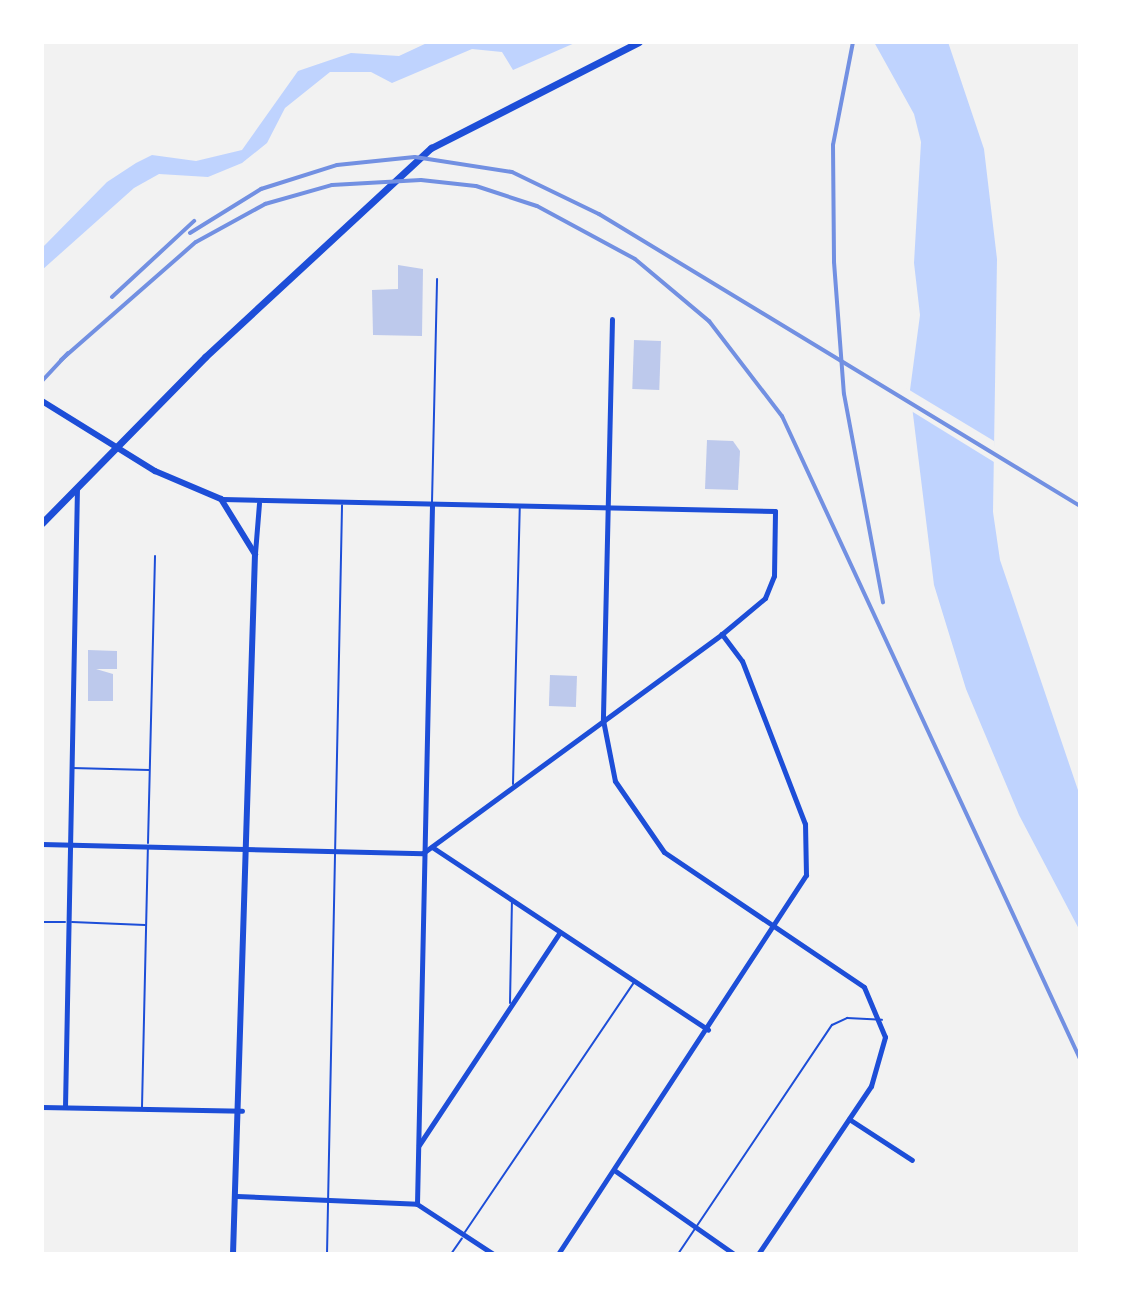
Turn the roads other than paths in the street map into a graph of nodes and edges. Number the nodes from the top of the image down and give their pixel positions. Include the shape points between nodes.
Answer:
1 (639, 42) edge
2 (437, 279) dead end
3 (612, 319) dead end
4 (42, 401) edge
5 (113, 448) junction
6 (77, 486) junction
7 (221, 499) junction
8 (259, 503) junction
9 (342, 504) junction
10 (432, 505) junction
11 (520, 505) junction
12 (606, 509) junction
13 (42, 523) edge
14 (255, 554) junction
15 (155, 556) dead end
16 (722, 634) junction
17 (603, 720) junction
18 (72, 768) junction
19 (150, 770) junction
20 (513, 784) junction
21 (42, 844) edge
22 (70, 845) junction
23 (432, 847) junction
24 (148, 848) junction
25 (249, 850) junction
26 (336, 852) junction
27 (423, 853) junction
28 (512, 900) junction
29 (42, 922) edge
30 (69, 922) junction
31 (147, 925) junction
32 (777, 928) junction
33 (560, 932) junction
34 (635, 981) junction
35 (510, 1009) junction
36 (882, 1020) junction
37 (708, 1030) junction
38 (42, 1107) edge
39 (65, 1107) junction
40 (142, 1109) junction
41 (242, 1111) junction
42 (849, 1119) junction
43 (418, 1147) junction
44 (912, 1160) dead end
45 (614, 1170) junction
46 (237, 1196) junction
47 (328, 1200) junction
48 (417, 1204) junction
49 (696, 1227) junction
50 (464, 1234) junction
51 (233, 1254) edge
52 (327, 1254) edge
53 (451, 1254) edge
54 (493, 1254) edge
55 (558, 1254) edge
56 (678, 1254) edge
57 (734, 1254) edge
58 (758, 1254) edge

1 - 5 main road via 431,148
2 - 10 lane
3 - 12 street
4 - 5 street
5 - 6 main road
5 - 7 street
6 - 13 main road
6 - 18 street
7 - 8 street
7 - 14 street
8 - 9 street
8 - 14 street
9 - 10 street
9 - 26 lane
10 - 11 street
10 - 27 street
11 - 12 street
11 - 20 lane
12 - 16 street via 775,511 771,587
12 - 17 street
14 - 25 street
15 - 19 lane
16 - 17 street
16 - 32 street via 742,661 808,840 806,875
17 - 20 street
17 - 32 street via 615,781 651,839
18 - 19 lane
18 - 22 street
19 - 24 lane
20 - 23 street
21 - 22 street
22 - 24 street
22 - 30 street
23 - 27 street
23 - 28 street
24 - 25 street
24 - 31 lane
25 - 26 street
25 - 41 street
26 - 27 street
26 - 47 lane
27 - 43 street
28 - 33 street
28 - 35 lane
29 - 30 lane
30 - 31 lane
30 - 39 street
31 - 40 lane
32 - 36 street via 854,978
32 - 37 street
33 - 34 street
33 - 35 street
34 - 37 street
34 - 50 lane
35 - 43 street
36 - 42 street via 881,1067
36 - 49 lane via 847,1018 832,1025
37 - 45 street
38 - 39 street
39 - 40 street
40 - 41 street
41 - 46 street
42 - 44 street
42 - 58 street
43 - 48 street
45 - 49 street
45 - 55 street
46 - 47 street
46 - 51 street
47 - 48 street
47 - 52 lane
48 - 50 street
49 - 56 lane
49 - 57 street
50 - 53 lane
50 - 54 street

